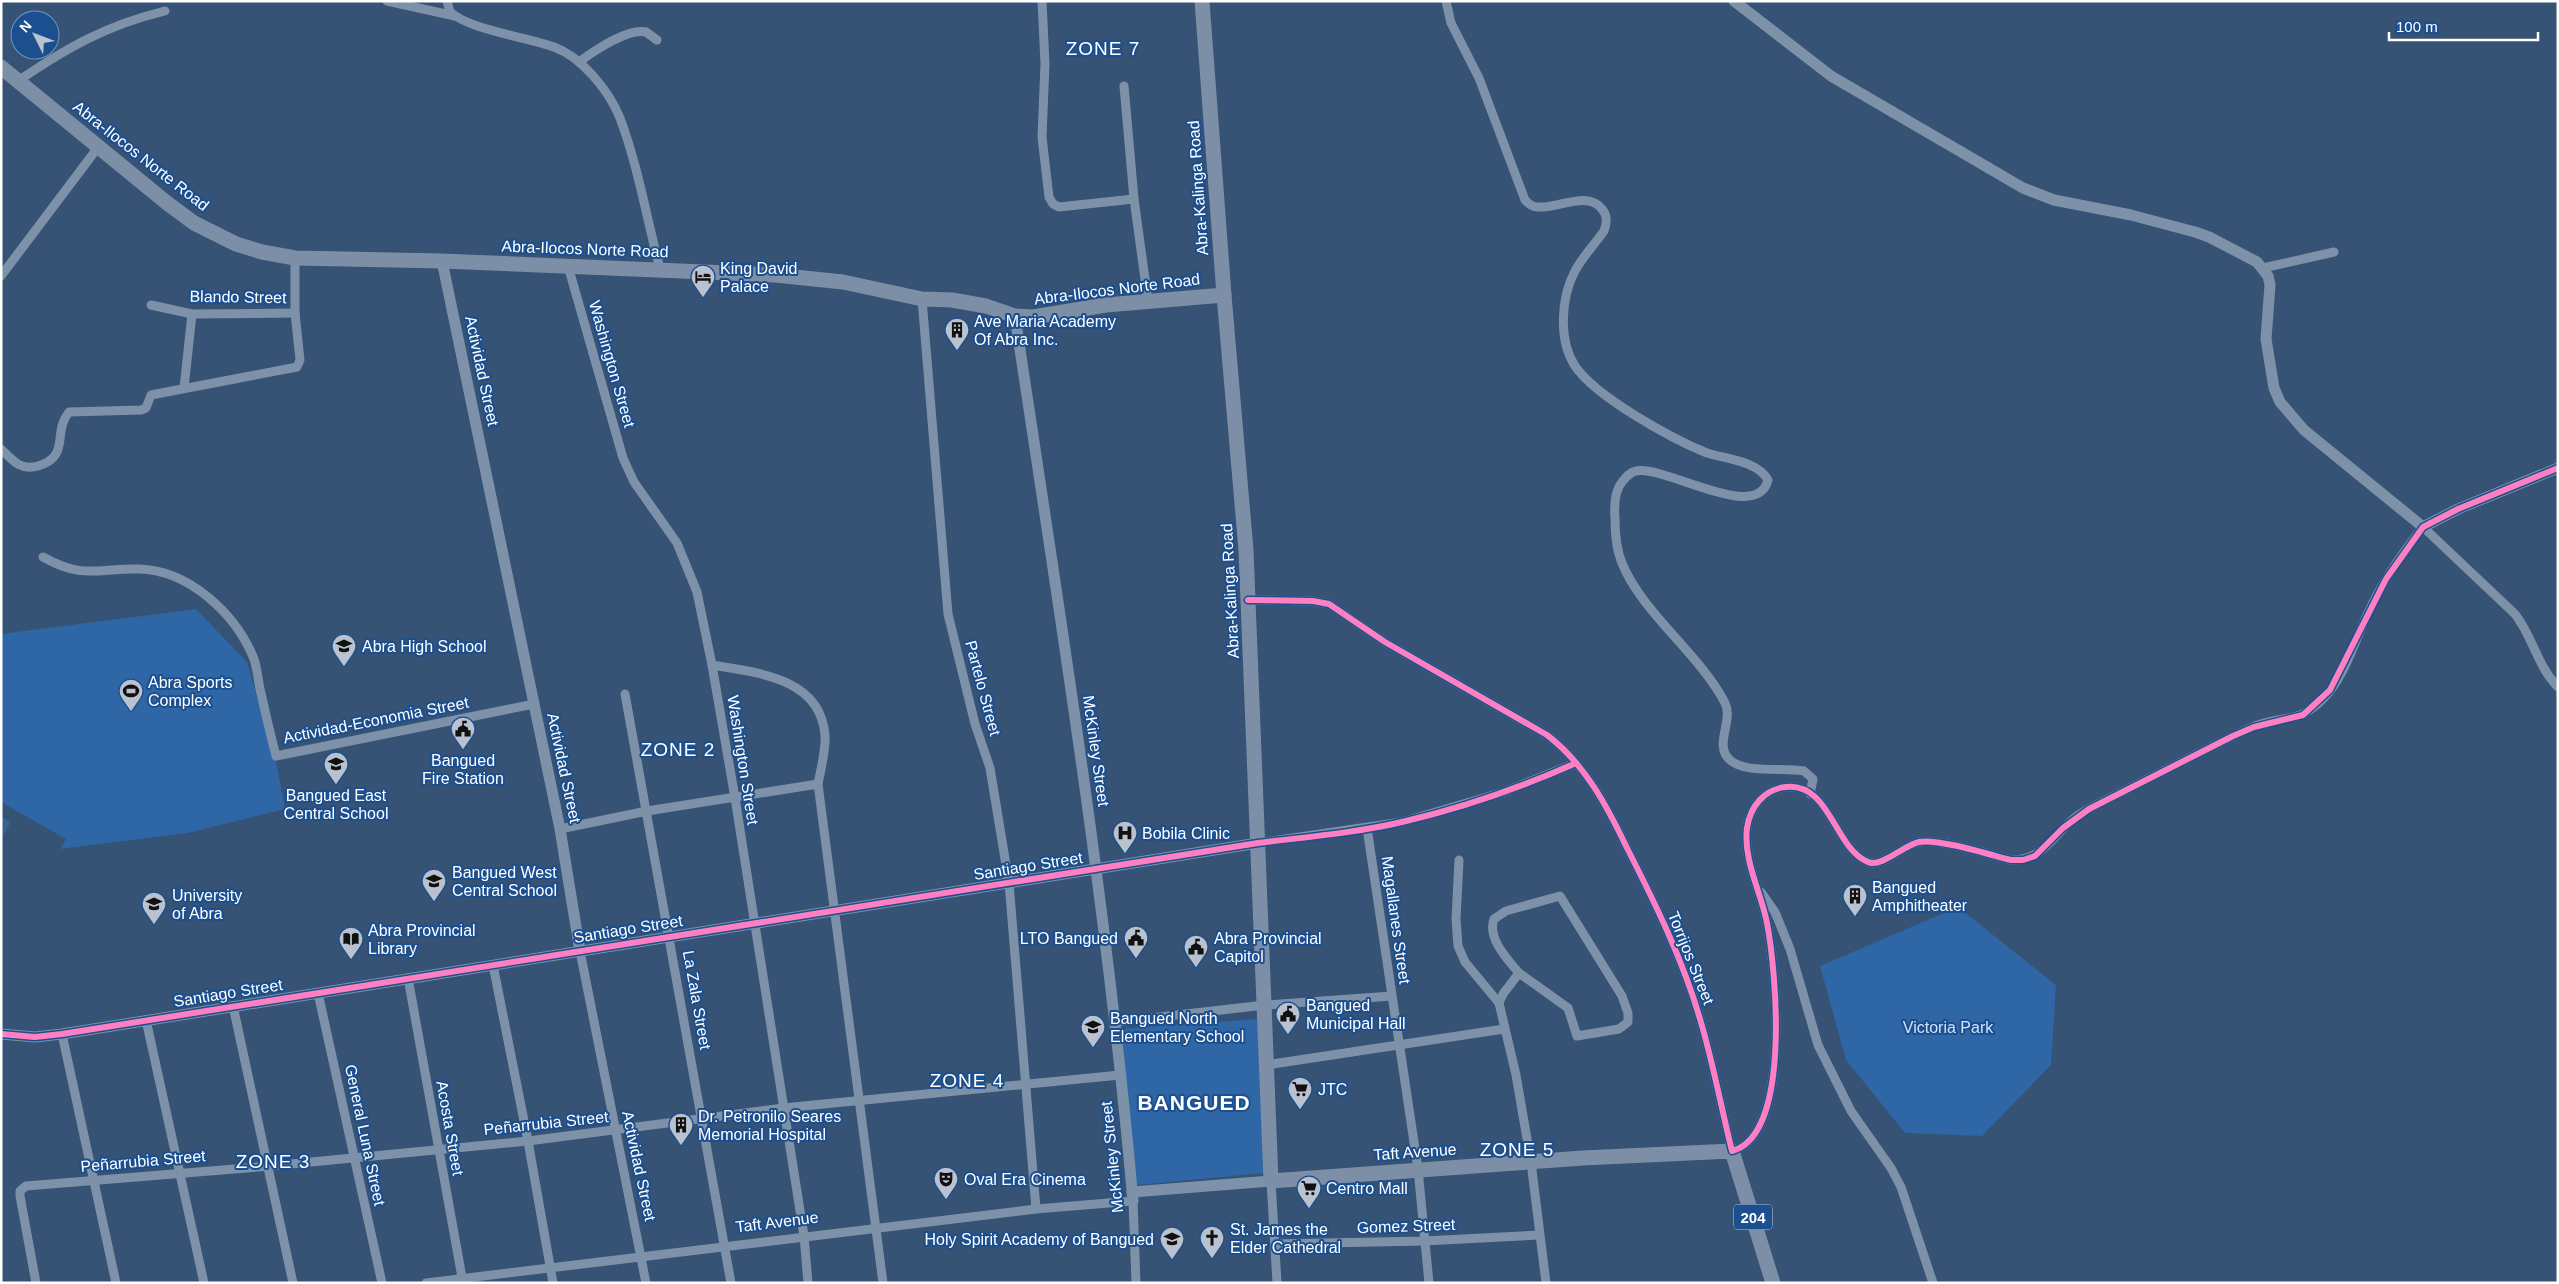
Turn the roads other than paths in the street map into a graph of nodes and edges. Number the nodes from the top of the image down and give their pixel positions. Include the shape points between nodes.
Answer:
1 (387, 1) edge
2 (447, 1) edge
3 (1042, 1) edge
4 (1202, 1) edge
5 (1446, 1) edge
6 (1734, 1) edge
7 (165, 11) dead end
8 (455, 16) junction
9 (657, 40) dead end
10 (579, 62) junction
11 (1, 67) edge
12 (18, 81) junction
13 (1124, 86) dead end
14 (99, 146) junction
15 (1134, 199) junction
16 (2334, 252) dead end
17 (295, 258) junction
18 (442, 261) junction
19 (568, 266) junction
20 (2263, 268) junction
21 (660, 269) junction
22 (1, 276) edge
23 (1224, 295) junction
24 (922, 299) junction
25 (1148, 301) junction
26 (151, 305) dead end
27 (295, 313) junction
28 (192, 314) junction
29 (1016, 316) junction
30 (184, 388) junction
31 (1, 449) edge
32 (2558, 468) edge
33 (2423, 527) junction
34 (43, 557) dead end
35 (1248, 600) junction
36 (712, 665) junction
37 (2558, 687) edge
38 (625, 694) dead end
39 (534, 704) junction
40 (1576, 763) junction
41 (818, 784) junction
42 (1810, 794) junction
43 (735, 798) junction
44 (647, 811) junction
45 (560, 828) junction
46 (1367, 828) junction
47 (1258, 843) junction
48 (1459, 860) dead end
49 (1095, 869) junction
50 (1009, 883) junction
51 (1758, 888) junction
52 (835, 910) junction
53 (753, 923) junction
54 (670, 937) junction
55 (580, 951) junction
56 (493, 965) junction
57 (1519, 973) junction
58 (408, 978) junction
59 (318, 993) junction
60 (1392, 996) junction
61 (1499, 1003) junction
62 (1265, 1005) junction
63 (234, 1006) junction
64 (146, 1020) junction
65 (1116, 1022) junction
66 (1504, 1029) junction
67 (62, 1034) junction
68 (2, 1035) edge
69 (1399, 1045) junction
70 (1266, 1065) junction
71 (1120, 1075) junction
72 (1026, 1082) junction
73 (859, 1100) junction
74 (784, 1108) junction
75 (702, 1119) junction
76 (615, 1130) junction
77 (528, 1141) junction
78 (438, 1149) junction
79 (1732, 1152) junction
80 (354, 1157) junction
81 (1530, 1162) junction
82 (270, 1166) junction
83 (1418, 1169) junction
84 (181, 1173) junction
85 (95, 1181) junction
86 (1271, 1181) junction
87 (1132, 1197) junction
88 (1036, 1209) junction
89 (874, 1229) junction
90 (1539, 1235) junction
91 (804, 1236) junction
92 (1424, 1241) junction
93 (1275, 1244) junction
94 (725, 1246) junction
95 (642, 1258) junction
96 (550, 1269) junction
97 (462, 1281) edge
98 (36, 1283) edge
99 (116, 1283) edge
100 (204, 1283) edge
101 (293, 1283) edge
102 (382, 1283) edge
103 (426, 1283) edge
104 (553, 1283) edge
105 (646, 1283) edge
106 (732, 1283) edge
107 (808, 1283) edge
108 (883, 1283) edge
109 (1136, 1283) edge
110 (1277, 1283) edge
111 (1429, 1283) edge
112 (1546, 1283) edge
113 (1773, 1283) edge
114 (1933, 1283) edge

1 - 8 street
2 - 8 street via 448,9
3 - 15 street via 1045,64 1042,137 1049,197 1060,207
4 - 23 main road, Abra-Kalinga Road
5 - 42 street via 1451,23 1479,78 1525,200 1540,208 1592,202 1606,215 1604,231 1575,271 1567,291 1564,334 1575,365 1618,404 1664,432 1692,447 1752,467 1765,474 1768,480 1755,496 1737,498 1661,474 1636,471 1628,474 1619,485 1616,497 1617,546 1629,578 1725,703 1728,714 1723,745 1725,753 1738,765 1749,768 1804,770 1813,779
6 - 20 street via 1831,76 2022,188 2054,200 2195,232 2250,257
7 - 12 street via 115,25 79,42
8 - 10 street via 468,23 560,49
9 - 10 street via 646,32 633,33 604,44
10 - 21 street via 610,100 619,118
11 - 12 main road, Abra-Ilocos Norte Road
12 - 14 main road, Abra-Ilocos Norte Road
13 - 15 street
14 - 17 main road, Abra-Ilocos Norte Road via 194,223 236,244
14 - 22 street
15 - 25 street
16 - 20 street
17 - 18 main road, Abra-Ilocos Norte Road
17 - 27 street
18 - 19 main road, Abra-Ilocos Norte Road
18 - 39 street, Actividad Street
19 - 21 main road, Abra-Ilocos Norte Road
19 - 36 street, Washington Street via 623,458 634,482 677,543 697,592
20 - 33 street via 2270,285 2266,324 2268,355 2280,402 2304,430
21 - 24 main road, Abra-Ilocos Norte Road via 833,281
23 - 25 main road, Abra-Ilocos Norte Road
23 - 35 main road, Abra-Kalinga Road
24 - 29 main road, Abra-Ilocos Norte Road via 986,306
24 - 50 street, Partelo Street via 948,614 975,724 990,768
25 - 29 main road, Abra-Ilocos Norte Road via 1033,317
26 - 28 street, Blando Street
27 - 28 street, Blando Street
27 - 30 street via 300,360 297,367
28 - 30 street
29 - 49 street, McKinley Street
30 - 31 street via 150,395 146,408 141,410 69,412 63,423 57,456 48,463 24,468
32 - 33 street
33 - 37 street via 2515,614 2541,666
33 - 42 street via 2386,579 2339,676 2316,705 2303,715 2254,726 2089,809 2063,828 2035,856 2011,860 1923,841 1904,847 1878,863 1870,863 1851,850 1822,803
34 - 39 street, Actividad-Economia Street via 63,568 81,572 140,569 172,574 198,590 232,622 254,660 276,756
35 - 40 street, Torrijos Street via 1313,600 1329,604 1384,642 1547,736
35 - 47 main road, Abra-Kalinga Road
36 - 41 street via 766,675 800,688 810,697 818,708 825,737
36 - 43 street, Washington Street
38 - 44 street, La Zala Street
39 - 45 street, Actividad Street
40 - 46 street via 1504,792 1402,822
40 - 79 street, Torrijos Street via 1603,799 1668,933 1700,1018
41 - 43 street
41 - 52 street
42 - 51 street via 1787,787 1774,790 1755,805 1747,828 1747,845
43 - 44 street
43 - 53 street, Washington Street
44 - 45 street
44 - 54 street, La Zala Street
45 - 55 street, Actividad Street
46 - 47 street
46 - 60 street, Magallanes Street
47 - 49 street, Santiago Street
47 - 62 main road, Abra-Kalinga Road
48 - 61 street via 1458,946 1465,962
49 - 50 street, Santiago Street
49 - 65 street, McKinley Street
50 - 52 street, Santiago Street
50 - 72 street, Partelo Street
51 - 79 street via 1775,979 1778,1014 1774,1060 1769,1100 1756,1132 1742,1148
51 - 114 street via 1775,912 1790,949 1818,1045 1851,1111 1891,1168
52 - 53 street, Santiago Street
52 - 73 street
53 - 54 street, Santiago Street
53 - 74 street, Washington Street
54 - 55 street, Santiago Street
54 - 75 street, La Zala Street
55 - 56 street, Santiago Street
55 - 76 street, Actividad Street
56 - 58 street, Santiago Street
56 - 77 street
57 - 57 street via 1504,956 1494,935 1494,918 1506,911 1560,896 1622,996 1628,1013 1626,1024 1619,1029 1577,1036 1568,1008
57 - 61 street
58 - 59 street, Santiago Street
58 - 78 street, Acosta Street
59 - 63 street, Santiago Street
59 - 80 street, General Luna Street
60 - 62 street
60 - 69 street, Magallanes Street
61 - 66 street
62 - 65 street
62 - 70 main road, Abra-Kalinga Road
63 - 64 street, Santiago Street
63 - 82 street
64 - 67 street, Santiago Street
64 - 84 street
65 - 71 street, McKinley Street
66 - 69 street
66 - 81 street via 1516,1075
67 - 68 street, Santiago Street via 35,1037
67 - 85 street
69 - 70 street
69 - 83 street, Magallanes Street
70 - 86 main road, Abra-Kalinga Road
71 - 72 street, Peñarrubia Street
71 - 87 street, McKinley Street
72 - 73 street, Peñarrubia Street
72 - 88 street, Partelo Street
73 - 74 street, Peñarrubia Street
73 - 89 street
74 - 75 street, Peñarrubia Street
74 - 91 street, Washington Street
75 - 76 street, Peñarrubia Street
75 - 94 street, La Zala Street
76 - 77 street, Peñarrubia Street
76 - 95 street, Actividad Street
77 - 78 street, Peñarrubia Street
77 - 96 street
78 - 80 street, Peñarrubia Street
78 - 97 street, Acosta Street
79 - 81 main road, Taft Avenue
79 - 113 main road, Torrijos Street / 204
80 - 82 street, Peñarrubia Street
80 - 102 street, General Luna Street
81 - 83 main road, Taft Avenue
81 - 90 street
82 - 84 street, Peñarrubia Street
82 - 101 street
83 - 86 main road, Taft Avenue
83 - 92 street, Magallanes Street
84 - 85 street, Peñarrubia Street
84 - 100 street
85 - 98 street, Peñarrubia Street via 33,1184 22,1188 20,1196
85 - 99 street
86 - 87 street, Taft Avenue
86 - 93 street
87 - 88 street, Taft Avenue
87 - 109 street, McKinley Street
88 - 89 street, Taft Avenue
89 - 91 street, Taft Avenue
89 - 108 street
90 - 92 street, Gomez Street
90 - 112 street
91 - 94 street, Taft Avenue
91 - 107 street, Washington Street
92 - 93 street, Gomez Street
92 - 111 street, Magallanes Street
93 - 110 street
94 - 95 street, Taft Avenue
94 - 106 street, La Zala Street
95 - 96 street, Taft Avenue
95 - 105 street, Actividad Street
96 - 97 street, Taft Avenue
96 - 104 street
97 - 103 street, Taft Avenue

